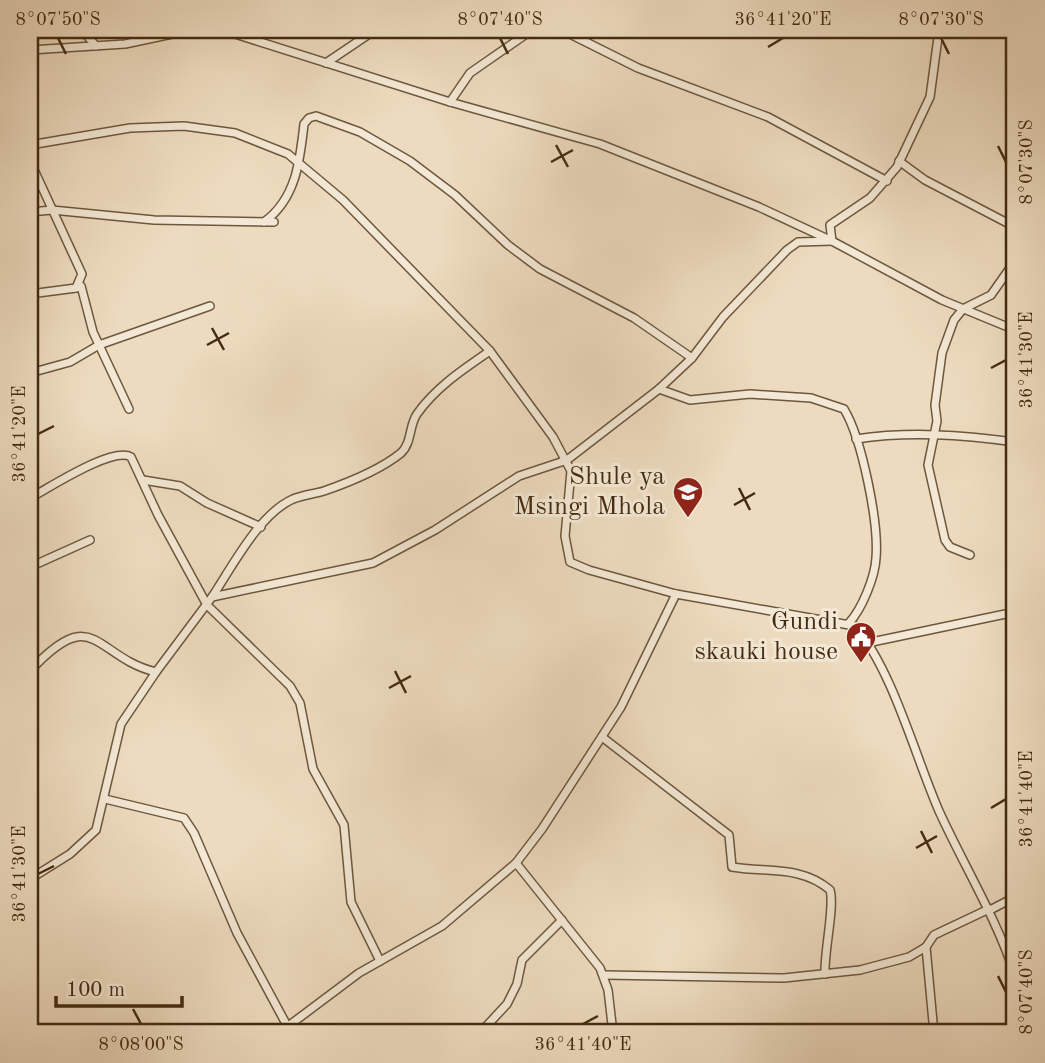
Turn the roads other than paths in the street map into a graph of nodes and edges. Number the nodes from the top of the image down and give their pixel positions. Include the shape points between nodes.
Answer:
1 (82, 30) edge
2 (192, 30) edge
3 (375, 30) edge
4 (533, 30) edge
5 (562, 30) edge
6 (939, 30) edge
7 (1010, 30) edge
8 (223, 31) edge
9 (1015, 32) edge
10 (96, 46) junction
11 (30, 50) edge
12 (326, 63) junction
13 (450, 102) junction
14 (30, 145) edge
15 (30, 161) edge
16 (899, 161) junction
17 (299, 164) junction
18 (887, 181) junction
19 (52, 210) junction
20 (30, 212) edge
21 (264, 222) junction
22 (274, 222) dead end
23 (1015, 228) edge
24 (832, 241) junction
25 (1015, 261) edge
26 (76, 288) junction
27 (30, 294) edge
28 (210, 306) dead end
29 (963, 309) junction
30 (1015, 330) edge
31 (99, 345) junction
32 (490, 351) junction
33 (692, 358) junction
34 (30, 373) edge
35 (659, 389) junction
36 (129, 408) dead end
37 (936, 434) junction
38 (856, 439) junction
39 (1015, 442) edge
40 (567, 460) junction
41 (143, 480) junction
42 (30, 498) edge
43 (261, 527) junction
44 (90, 540) dead end
45 (970, 555) dead end
46 (30, 567) edge
47 (676, 594) junction
48 (212, 597) junction
49 (207, 605) junction
50 (1015, 612) edge
51 (849, 623) junction
52 (867, 643) junction
53 (30, 671) edge
54 (156, 672) junction
55 (602, 737) junction
56 (105, 799) junction
57 (516, 863) junction
58 (30, 879) edge
59 (1015, 897) edge
60 (989, 910) junction
61 (562, 920) junction
62 (926, 947) junction
63 (380, 961) junction
64 (825, 974) junction
65 (604, 975) junction
66 (1015, 975) edge
67 (289, 1030) edge
68 (279, 1033) edge
69 (480, 1033) edge
70 (613, 1033) edge
71 (934, 1033) edge

1 - 10 street
2 - 8 street
2 - 10 street
3 - 12 street
4 - 13 street via 470,73
5 - 18 street via 638,68 768,117
6 - 16 street via 930,97
7 - 9 street
8 - 12 street
10 - 11 street
12 - 13 street
13 - 24 street via 600,144
14 - 17 street via 130,128 184,127 235,133 280,149
15 - 19 street
16 - 18 street
16 - 23 street
17 - 21 street via 280,210
17 - 32 street via 342,200
17 - 33 street via 304,124 309,118 316,116 360,132 437,180 540,269 634,318
18 - 24 street via 830,225
19 - 20 street
19 - 21 street via 154,220
19 - 26 street via 82,274
21 - 22 street
24 - 29 street
24 - 33 street via 799,242 787,250 723,317
25 - 29 street via 991,295
26 - 27 street
26 - 31 street via 81,286
28 - 31 street
29 - 30 street
29 - 37 street via 942,353
31 - 34 street via 70,362
31 - 36 street
32 - 40 street
32 - 43 street via 449,380 422,408 401,452 367,473 293,499
33 - 35 street
35 - 38 street via 690,400 750,394 825,400 844,409
35 - 40 street
37 - 38 street
37 - 39 street
37 - 45 street via 928,465 943,535 950,547
38 - 51 street via 871,501 876,561 858,613
40 - 47 street via 572,479 565,536 570,562
40 - 48 street via 519,476 373,563
41 - 42 street via 131,457 118,454
41 - 43 street via 180,486
41 - 49 street
43 - 48 street
44 - 46 street
47 - 51 street
47 - 55 street via 642,668
48 - 49 street
49 - 54 street
49 - 63 street via 298,699 310,759 344,825 351,902
50 - 52 street
51 - 52 street
52 - 60 street via 940,812
53 - 54 street via 61,643 82,636
54 - 56 street via 121,724
55 - 57 street
55 - 64 street via 729,835 732,867 797,872 830,890
56 - 58 street via 96,830 70,855
56 - 67 street via 184,818 237,933
57 - 61 street
57 - 63 street via 442,926
59 - 60 street
60 - 62 street via 934,934
60 - 66 street
61 - 65 street
61 - 69 street via 522,960 517,984 506,1004
62 - 64 street via 890,963
62 - 71 street
63 - 67 street
64 - 65 street via 784,978
65 - 70 street
67 - 68 street

